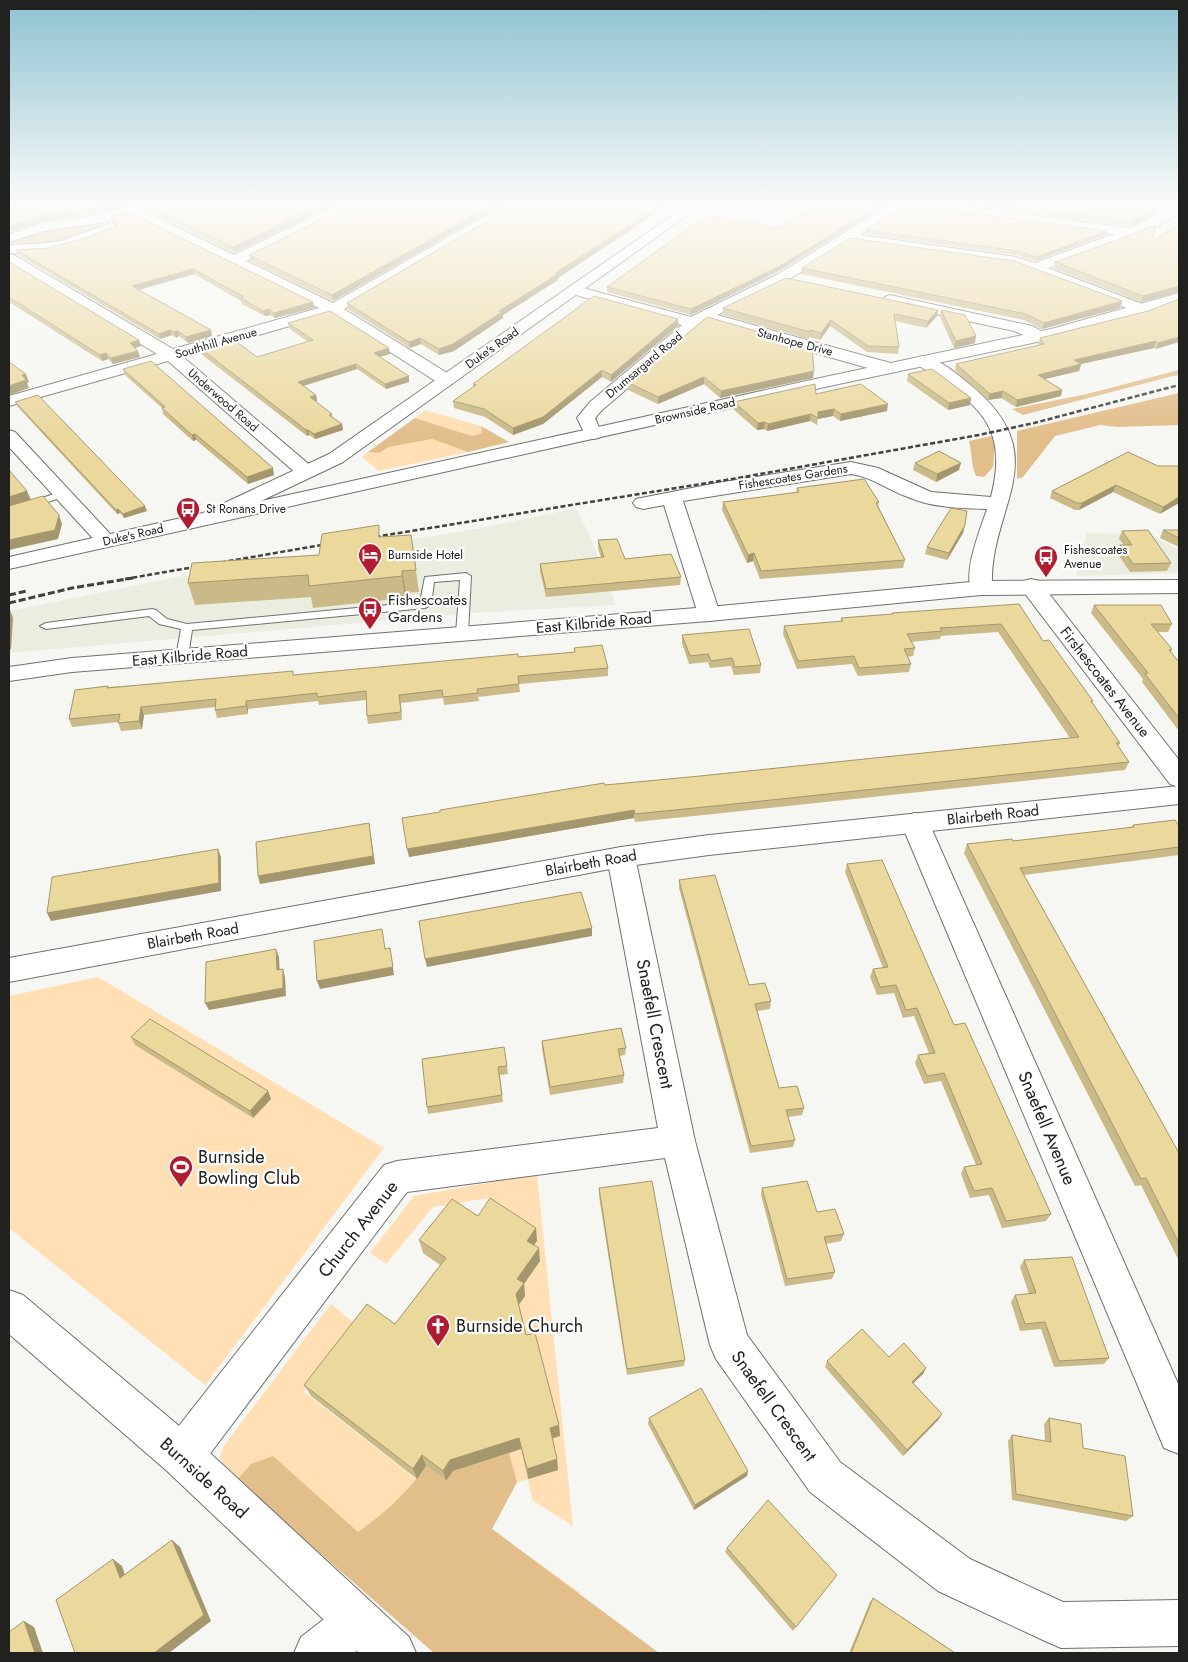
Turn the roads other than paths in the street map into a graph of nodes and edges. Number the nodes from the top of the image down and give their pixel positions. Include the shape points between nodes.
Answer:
1 (47, 281) edge
2 (276, 281) edge
3 (382, 281) edge
4 (587, 281) edge
5 (776, 281) edge
6 (1069, 281) edge
7 (574, 290) junction
8 (879, 298) edge
9 (1179, 298) edge
10 (332, 309) junction
11 (1145, 310) junction
12 (698, 320) junction
13 (1039, 336) junction
14 (172, 356) junction
15 (924, 360) junction
16 (888, 368) junction
17 (446, 380) junction
18 (9, 401) edge
19 (593, 434) junction
20 (9, 436) edge
21 (336, 458) junction
22 (305, 471) junction
23 (363, 486) junction
24 (63, 494) junction
25 (672, 498) junction
26 (644, 503) dead end
27 (999, 504) junction
28 (9, 512) edge
29 (209, 518) junction
30 (106, 541) junction
31 (9, 563) edge
32 (1032, 586) junction
33 (1179, 586) edge
34 (981, 588) junction
35 (709, 614) junction
36 (46, 626) dead end
37 (187, 627) junction
38 (462, 634) junction
39 (182, 657) junction
40 (9, 674) edge
41 (1179, 778) edge
42 (1179, 795) edge
43 (914, 823) junction
44 (622, 857) junction
45 (9, 970) edge
46 (678, 1141) junction
47 (9, 1309) edge
48 (1179, 1434) edge
49 (182, 1456) junction
50 (358, 1621) junction
51 (1179, 1623) edge
52 (317, 1653) edge
53 (393, 1653) edge

1 - 14 street, Underwood Road
2 - 10 street
3 - 10 street, Southhill Avenue
4 - 7 street, Duke's Road
5 - 12 street, Drumsargard Road
6 - 11 street
7 - 12 street, Stanhope Drive
7 - 17 street, Duke's Road
8 - 13 street via 1014,326
9 - 11 street, Brownside Road
10 - 14 street, Southhill Avenue
10 - 17 street
11 - 13 street, Brownside Road
12 - 16 street, Stanhope Drive
12 - 19 street, Drumsargard Road via 596,406 586,418
13 - 15 street, Brownside Road
14 - 18 street, Southhill Avenue
14 - 22 street, Underwood Road
15 - 16 street, Brownside Road
15 - 27 street via 972,393 986,408 1002,435 1007,459
16 - 19 street, Brownside Road
17 - 21 street, Duke's Road
19 - 23 street, Brownside Road
20 - 24 street
21 - 22 street, Duke's Road
21 - 23 street
22 - 29 street, Duke's Road
23 - 29 street, Brownside Road
24 - 28 lane
24 - 30 street
25 - 26 street, Fishescoates Gardens
25 - 27 street, Fishescoates Gardens via 851,468 872,471 926,497
25 - 35 street
27 - 34 street via 979,570
29 - 30 street, Duke's Road
30 - 31 street, Duke's Road
32 - 33 street, East Kilbride Road
32 - 34 street, East Kilbride Road
32 - 41 street, Firshescoates Avenue
34 - 35 street, East Kilbride Road
35 - 38 street, East Kilbride Road
36 - 37 lane via 152,612 163,622
37 - 38 lane via 425,605 429,579 466,576
37 - 39 lane
38 - 39 street, East Kilbride Road
39 - 40 street, East Kilbride Road
42 - 43 street, Blairbeth Road
43 - 44 street, Blairbeth Road
43 - 48 street, Snaefell Avenue
44 - 45 street, Blairbeth Road
44 - 46 street, Snaefell Crescent
46 - 49 street, Church Avenue via 397,1177
46 - 51 street, Snaefell Crescent via 730,1345 825,1477 954,1575 1061,1625
47 - 49 street, Burnside Road
49 - 50 street, Burnside Road
50 - 52 street
50 - 53 street, Burnside Road

